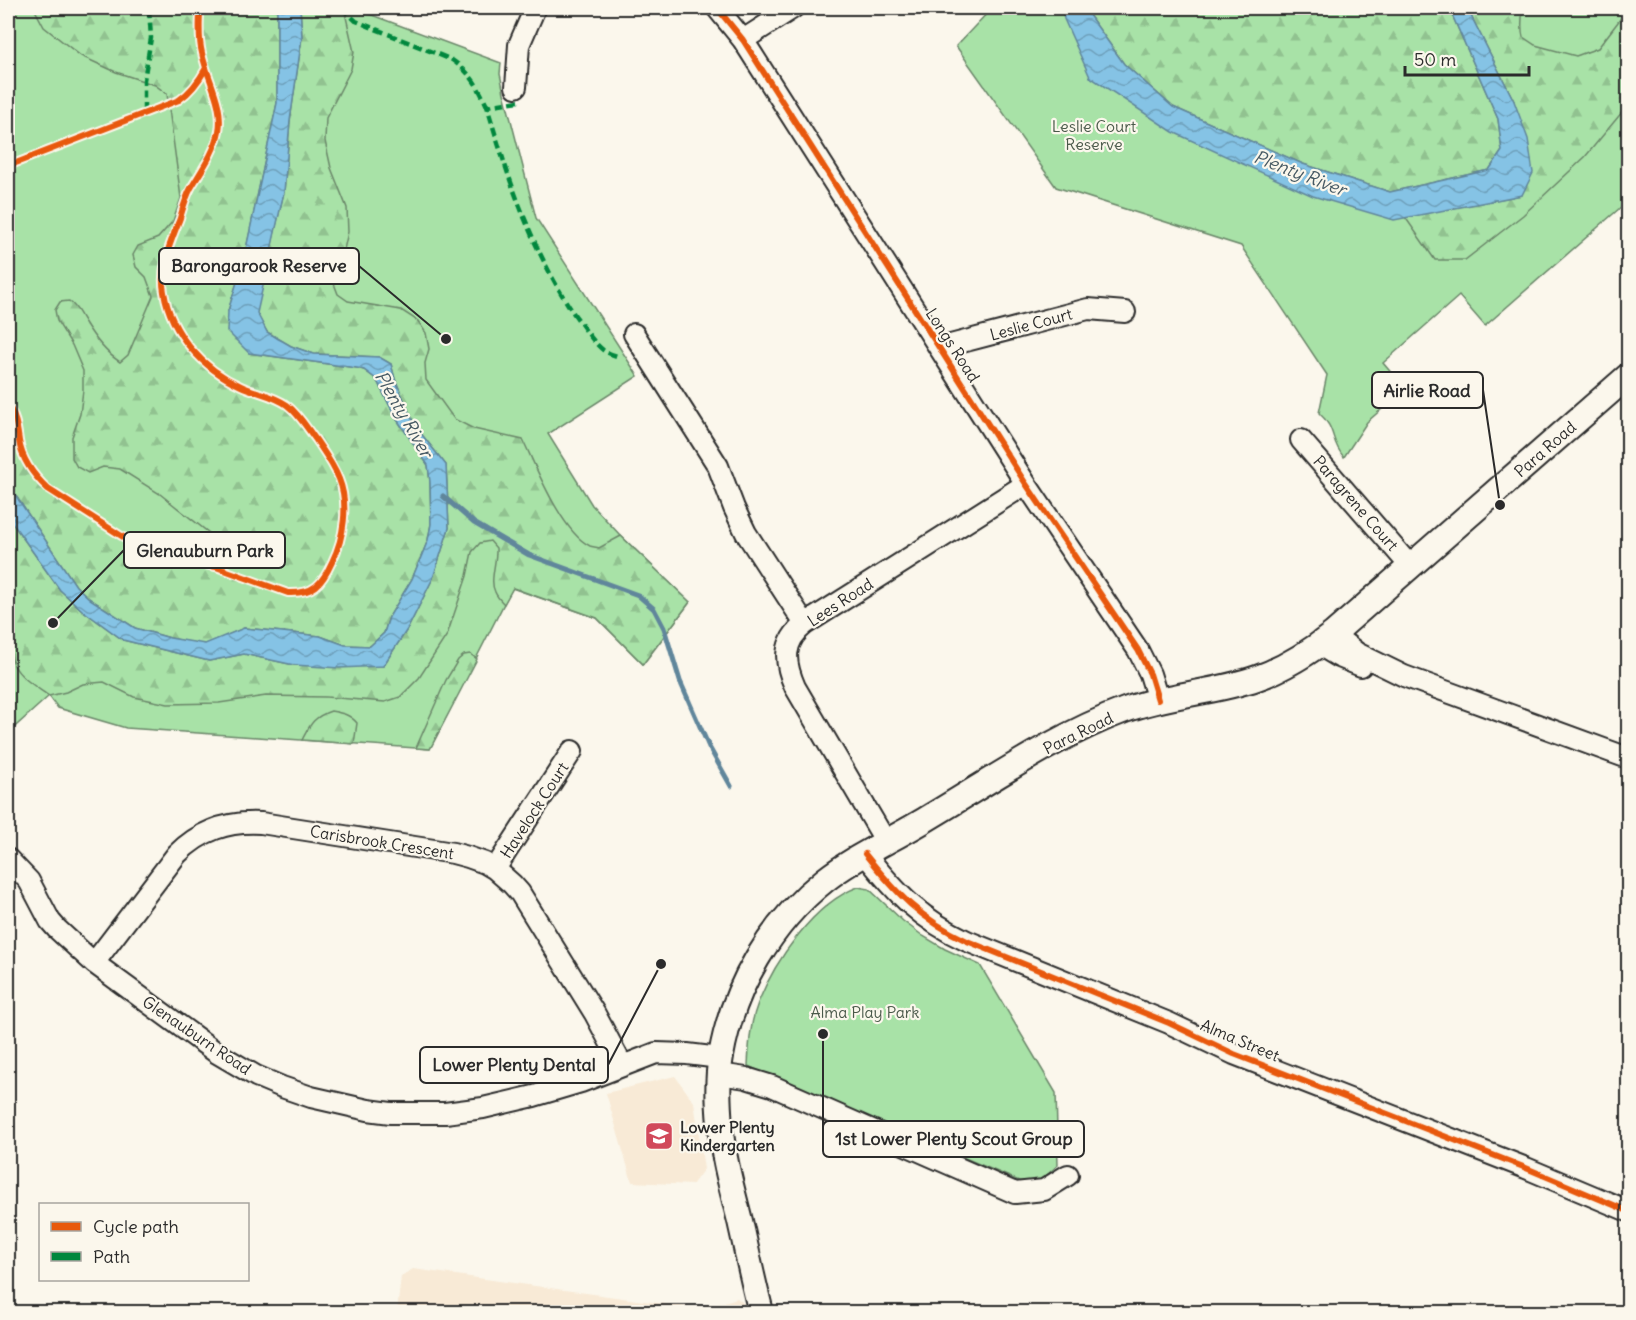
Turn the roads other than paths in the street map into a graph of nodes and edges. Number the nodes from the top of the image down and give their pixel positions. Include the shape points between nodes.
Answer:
1 (535, 8) edge
2 (717, 8) edge
3 (793, 8) edge
4 (743, 40) junction
5 (516, 87) dead end
6 (1125, 312) dead end
7 (633, 344) dead end
8 (939, 348) junction
9 (1629, 376) edge
10 (1301, 440) dead end
11 (1026, 484) junction
12 (1410, 566) junction
13 (805, 624) junction
14 (1326, 639) junction
15 (1158, 700) junction
16 (572, 751) dead end
17 (1629, 758) edge
18 (875, 848) junction
19 (8, 859) edge
20 (495, 869) junction
21 (94, 963) junction
22 (622, 1065) junction
23 (720, 1066) junction
24 (1068, 1175) dead end
25 (1629, 1211) edge
26 (740, 1221) junction
27 (761, 1312) edge
28 (778, 1312) edge

1 - 5 street via 519,45
2 - 4 street, Longs Road
3 - 4 street
4 - 8 street, Longs Road
6 - 8 street, Leslie Court via 1088,309
7 - 13 street via 718,466 743,527
8 - 11 street, Longs Road
9 - 12 main road, Para Road
10 - 12 street, Paragrene Court
11 - 13 street, Lees Road
11 - 15 street, Longs Road via 1138,650
12 - 14 main road, Para Road
13 - 18 street, Lees Road via 789,644 790,676
14 - 15 main road, Para Road via 1300,658 1256,679
14 - 17 street via 1404,676
15 - 18 main road, Para Road via 1065,737
16 - 20 street, Havelock Court
18 - 23 main road, Para Road via 810,893 770,937 730,1017
18 - 25 street, Alma Street via 894,889 946,931 1234,1054
19 - 21 street, Glenauburn Road via 29,881 57,930
20 - 21 street, Carisbrook Crescent via 453,853 261,823 223,826 197,837 177,854
20 - 22 street, Carisbrook Crescent via 529,907
21 - 22 street, Glenauburn Road via 209,1047 256,1076 311,1097 368,1110 445,1113 483,1108 581,1082
22 - 23 street, Glenauburn Road via 656,1053 687,1054
23 - 24 street, Glenauburn Road via 1015,1193 1044,1191
23 - 26 main road, Para Road via 720,1126
26 - 27 main road, Para Road
26 - 28 main road, Para Road

